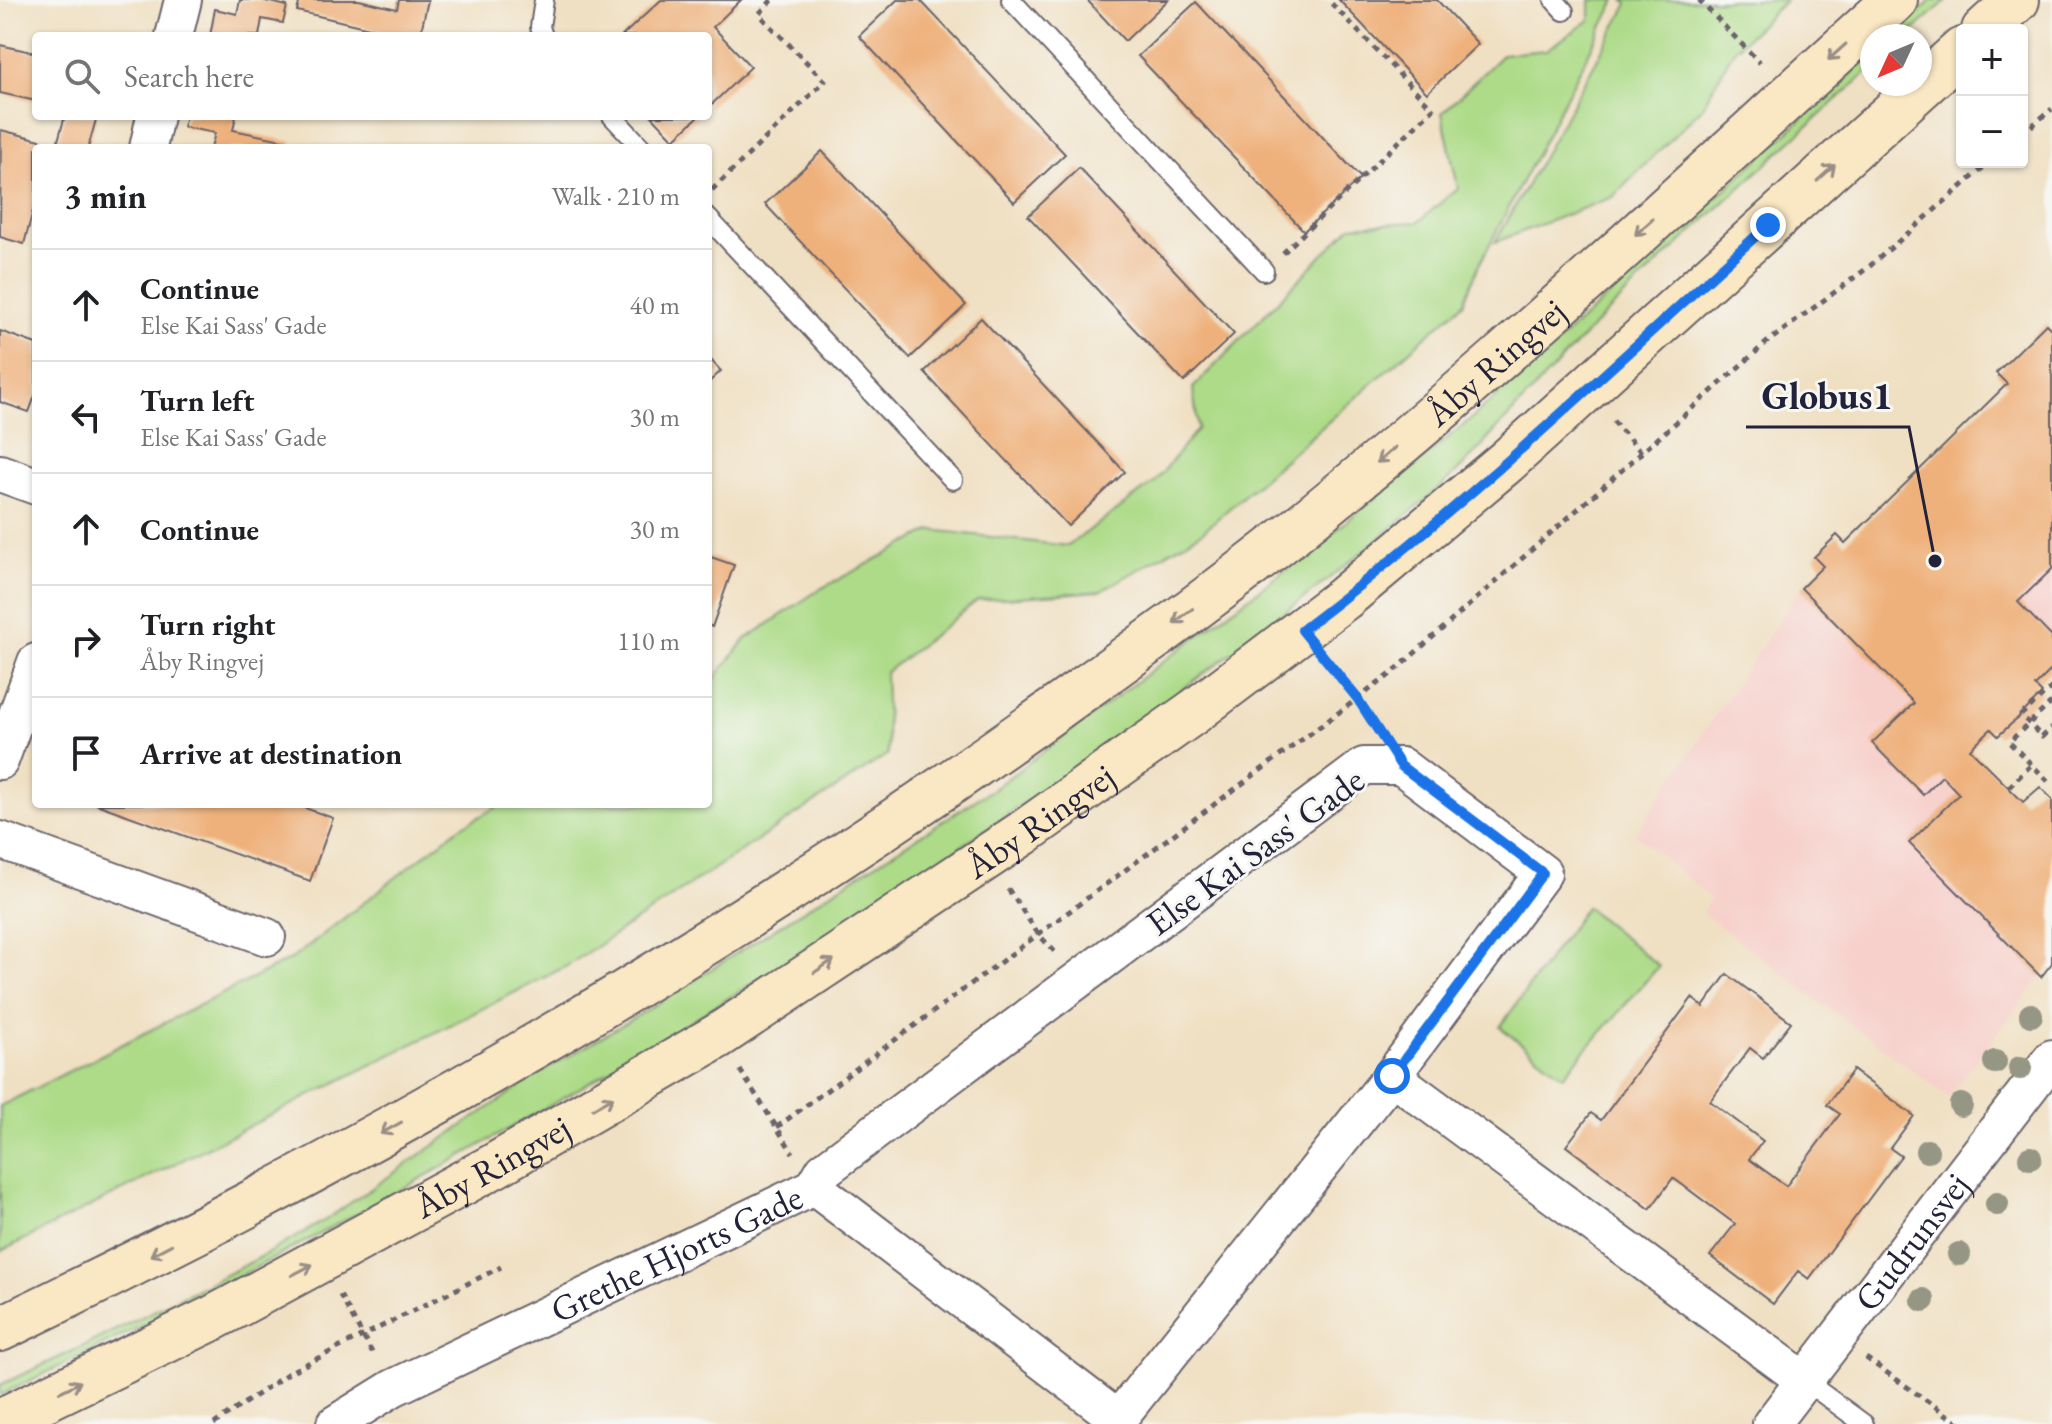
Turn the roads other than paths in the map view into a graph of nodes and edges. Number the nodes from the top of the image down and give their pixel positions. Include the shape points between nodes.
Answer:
1 (183, 0) edge
2 (544, 0) edge
3 (1011, 0) edge
4 (1895, 0) edge
5 (2017, 0) edge
6 (1991, 24) edge
7 (175, 32) edge
8 (542, 32) edge
9 (1956, 55) edge
10 (154, 120) edge
11 (616, 120) edge
12 (149, 144) edge
13 (638, 144) edge
14 (712, 222) edge
15 (1264, 271) road end
16 (0, 473) edge
17 (953, 480) dead end
18 (32, 485) edge
19 (32, 670) edge
20 (7, 717) edge
21 (0, 761) edge
22 (0, 840) edge
23 (267, 937) dead end
24 (2052, 1058) edge
25 (1392, 1076) junction
26 (814, 1187) junction
27 (994, 1325) joint
28 (0, 1329) edge
29 (1804, 1380) junction
30 (0, 1421) edge
31 (335, 1424) edge
32 (1771, 1424) edge
33 (1864, 1424) edge

1 - 7 street
2 - 8 lane
3 - 15 lane
4 -> 28 main road, Åby Ringvej via 1439,411 1290,535 977,766 782,895 459,1090 125,1270
5 - 6 main road
30 -> 9 main road, Åby Ringvej via 215,1317 494,1166 718,1036 987,858 1344,598 1506,462
10 - 12 street
11 - 13 lane
14 - 17 lane
16 - 18 street
19 - 20 street
20 - 21 street
22 - 23 street
24 - 29 street, Gudrunsvej
25 - 26 street, Else Kai Sass' Gade via 1543,873 1401,766 1364,766 824,1170
25 - 27 street, Else Kai Sass' Gade via 1118,1419
25 - 29 street
26 - 27 street, Grethe Hjorts Gade
26 - 31 street, Grethe Hjorts Gade via 393,1388
29 - 32 street, Gudrunsvej
29 - 33 lane

